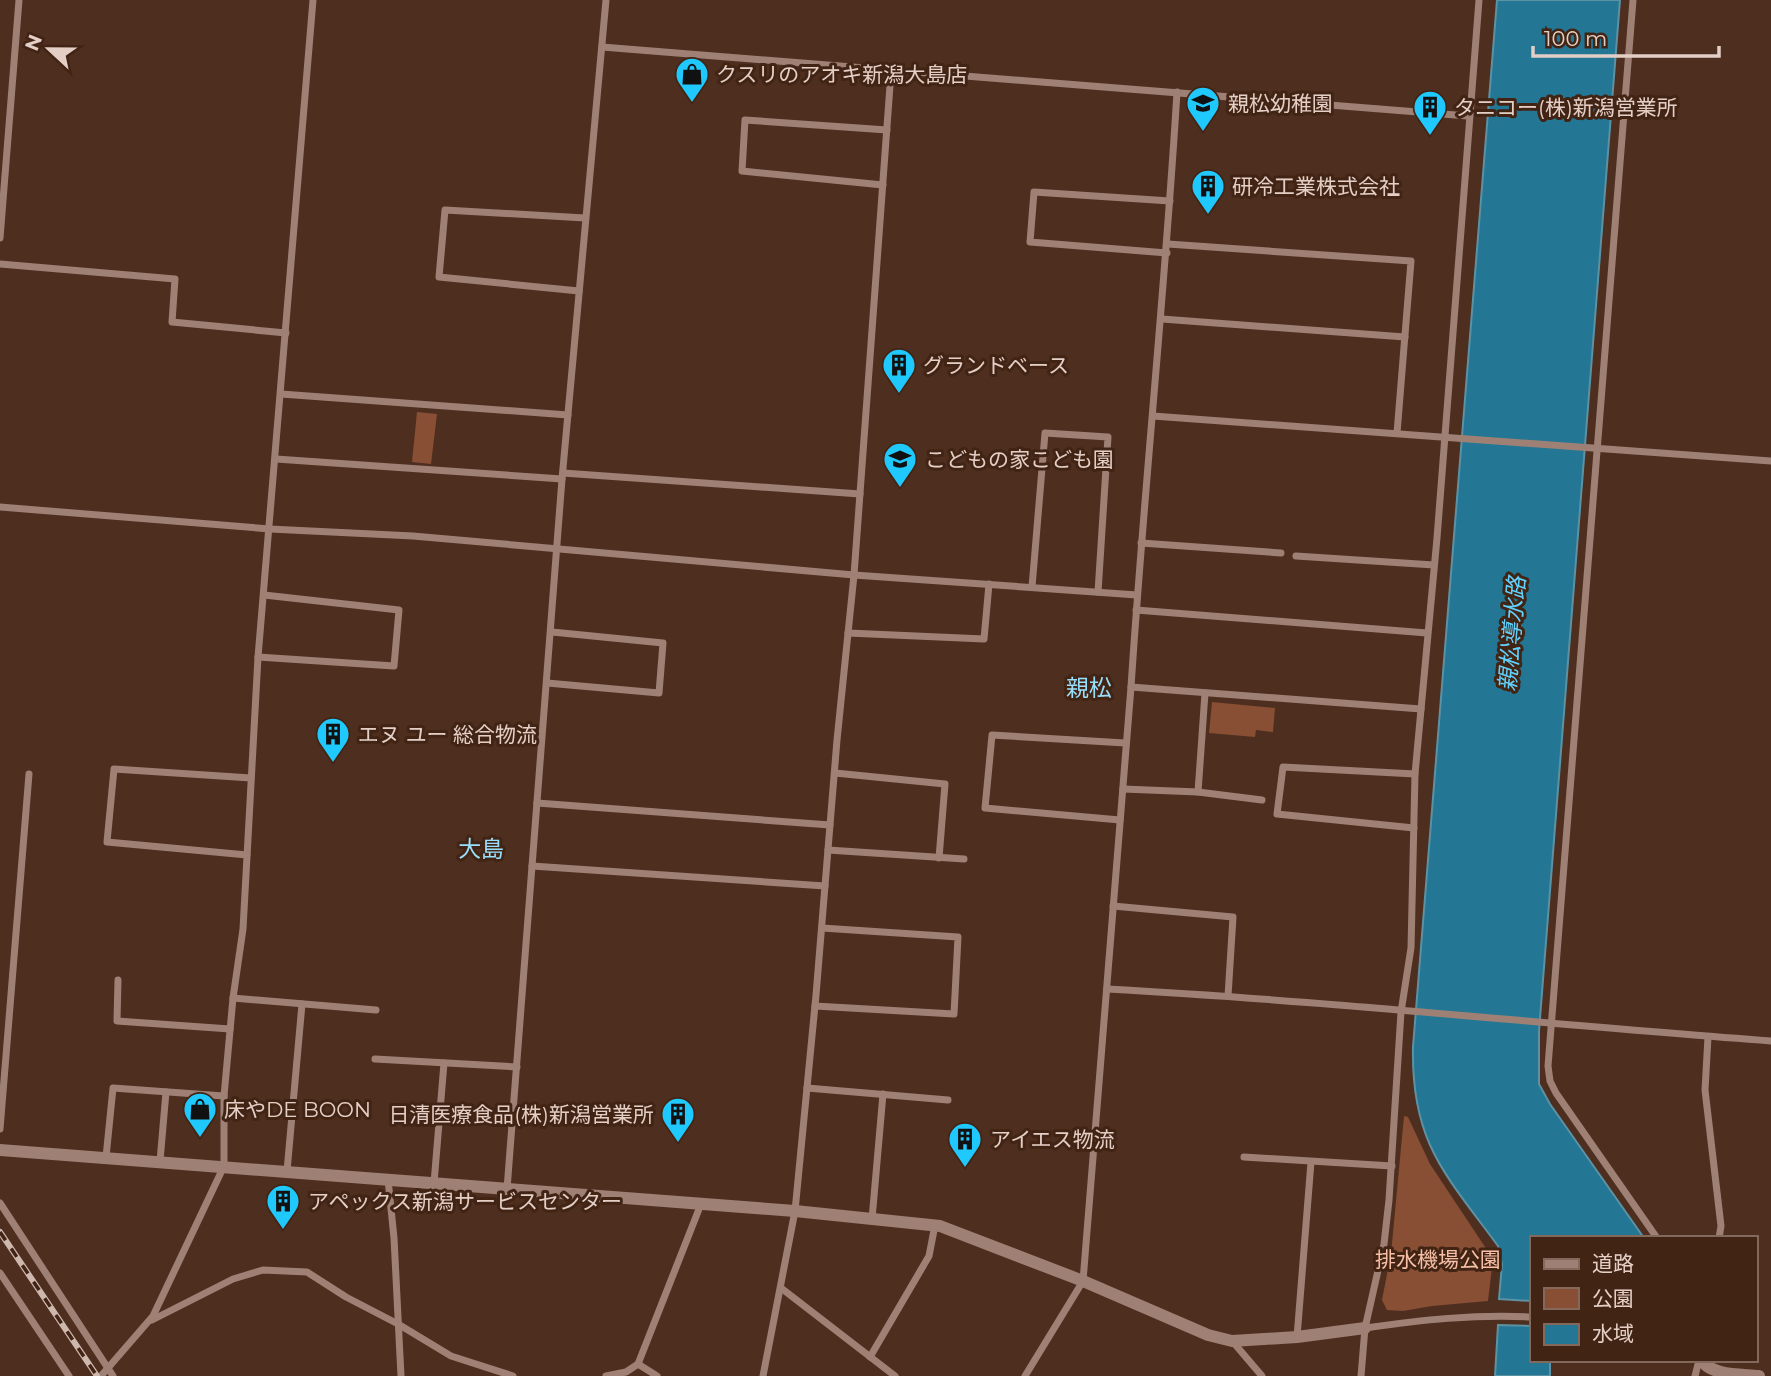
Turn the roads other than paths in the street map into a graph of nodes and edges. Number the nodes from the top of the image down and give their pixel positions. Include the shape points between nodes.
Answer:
1 (19, 0) edge
2 (313, 0) edge
3 (606, 0) edge
4 (1479, 0) edge
5 (1633, 0) edge
6 (601, 47) junction
7 (891, 72) junction
8 (1177, 92) junction
9 (1468, 116) junction
10 (887, 130) junction
11 (3, 171) edge
12 (883, 185) junction
13 (1170, 201) junction
14 (586, 218) junction
15 (0, 239) edge
16 (1167, 248) junction
17 (0, 264) edge
18 (579, 291) junction
19 (1161, 320) junction
20 (286, 333) junction
21 (1405, 337) junction
22 (281, 394) junction
23 (568, 415) junction
24 (1153, 416) junction
25 (1397, 433) junction
26 (1445, 436) junction
27 (1593, 447) junction
28 (276, 459) junction
29 (1771, 461) edge
30 (563, 476) junction
31 (860, 494) junction
32 (0, 507) edge
33 (270, 529) junction
34 (1141, 543) junction
35 (559, 549) junction
36 (1281, 554) dead end
37 (1296, 556) dead end
38 (1434, 565) junction
39 (854, 575) junction
40 (989, 584) junction
41 (1032, 587) junction
42 (1098, 592) junction
43 (264, 595) junction
44 (1137, 595) junction
45 (1136, 610) junction
46 (552, 632) junction
47 (848, 633) junction
48 (1427, 633) junction
49 (258, 657) junction
50 (547, 683) junction
51 (1131, 687) junction
52 (1205, 693) junction
53 (1421, 709) junction
54 (1125, 743) junction
55 (835, 773) junction
56 (29, 774) dead end
57 (1416, 774) junction
58 (251, 778) junction
59 (1123, 789) junction
60 (1198, 792) junction
61 (1262, 800) dead end
62 (537, 803) junction
63 (1120, 820) junction
64 (830, 825) junction
65 (1414, 828) junction
66 (828, 850) junction
67 (247, 855) junction
68 (939, 858) junction
69 (964, 859) dead end
70 (532, 866) junction
71 (825, 886) junction
72 (1113, 906) junction
73 (822, 928) junction
74 (118, 980) dead end
75 (1107, 989) junction
76 (1228, 996) junction
77 (233, 998) junction
78 (302, 1004) junction
79 (815, 1006) junction
80 (376, 1010) dead end
81 (1401, 1012) junction
82 (1550, 1023) junction
83 (230, 1029) junction
84 (1708, 1037) junction
85 (1771, 1041) edge
86 (375, 1059) dead end
87 (444, 1063) junction
88 (517, 1067) junction
89 (807, 1088) junction
90 (166, 1092) junction
91 (883, 1094) junction
92 (224, 1096) junction
93 (948, 1100) dead end
94 (0, 1129) edge
95 (0, 1150) edge
96 (106, 1157) junction
97 (1244, 1157) dead end
98 (160, 1161) junction
99 (1311, 1161) junction
100 (224, 1166) junction
101 (1392, 1166) junction
102 (287, 1171) junction
103 (388, 1179) junction
104 (434, 1183) junction
105 (507, 1189) junction
106 (0, 1203) edge
107 (701, 1204) junction
108 (795, 1211) junction
109 (872, 1219) junction
110 (935, 1225) junction
111 (1656, 1236) edge
112 (1719, 1236) edge
113 (0, 1273) edge
114 (1083, 1281) junction
115 (781, 1288) junction
116 (1530, 1317) edge
117 (151, 1320) junction
118 (398, 1324) junction
119 (1365, 1328) junction
120 (1297, 1337) junction
121 (1232, 1341) junction
122 (870, 1357) junction
123 (1702, 1362) edge
124 (638, 1364) junction
125 (108, 1368) junction
126 (69, 1376) edge
127 (101, 1376) edge
128 (113, 1376) edge
129 (401, 1376) edge
130 (513, 1376) edge
131 (606, 1376) edge
132 (657, 1376) edge
133 (763, 1376) edge
134 (895, 1376) edge
135 (1025, 1376) edge
136 (1262, 1376) edge
137 (1361, 1376) edge
138 (1759, 1376) edge

1 - 11 street
2 - 20 street
3 - 6 street
4 - 9 street
5 - 27 street
6 - 7 street
6 - 14 street
7 - 8 street
7 - 10 street
8 - 9 street
8 - 13 street
9 - 26 street
10 - 12 street
10 - 12 street via 745,120 742,171
11 - 15 street
12 - 31 street
13 - 16 street
13 - 16 street via 1034,192 1030,242
14 - 18 street
14 - 18 street via 445,210 439,277
16 - 19 street
16 - 21 street via 1411,261
17 - 20 street via 175,279 172,322
18 - 23 street
19 - 21 street
19 - 24 street
20 - 22 street
21 - 25 street
22 - 23 street
22 - 28 street
23 - 30 street
24 - 25 street
24 - 34 street
25 - 26 street
26 - 27 street
26 - 38 street
27 - 29 street
27 - 82 street
28 - 30 street
28 - 33 street
30 - 31 street
30 - 35 street
31 - 39 street
32 - 33 street
33 - 35 street
33 - 43 street
34 - 36 street
34 - 44 street
35 - 39 street
35 - 46 street
37 - 38 street
38 - 48 street
39 - 40 street
39 - 47 street
40 - 41 street
40 - 47 street via 984,639
41 - 42 street
41 - 42 street via 1045,433 1108,437
42 - 44 street
43 - 49 street
43 - 49 street via 399,610 394,666
44 - 45 street
45 - 48 street
45 - 51 street
46 - 50 street
46 - 50 street via 663,643 659,693
47 - 55 street
48 - 53 street
49 - 58 street
50 - 62 street
51 - 52 street
51 - 54 street
52 - 53 street
52 - 60 street
53 - 57 street
54 - 59 street
54 - 63 street via 992,735 985,808
55 - 64 street
55 - 68 street via 945,784
56 - 94 street
57 - 65 street
57 - 65 street via 1283,767 1277,814
58 - 67 street
58 - 67 street via 114,769 107,842
59 - 60 street
59 - 63 street
60 - 61 street
62 - 64 street
62 - 70 street
63 - 72 street
64 - 66 street
65 - 81 street via 1411,948
66 - 68 street
66 - 71 street
67 - 77 street
68 - 69 street
70 - 71 street
70 - 88 street
71 - 73 street
72 - 75 street
72 - 76 street via 1233,917
73 - 79 street
73 - 79 street via 958,937 954,1014
74 - 83 street via 117,1021
75 - 76 street
75 - 114 street
76 - 81 street
77 - 78 street
77 - 83 street
78 - 80 street
78 - 102 street
79 - 89 street
81 - 82 street
81 - 101 street
82 - 84 street
82 - 111 street via 1550,1081
83 - 92 street
84 - 85 street
84 - 112 street via 1705,1090
86 - 87 street
87 - 88 street
87 - 104 street
88 - 105 street
89 - 91 street
89 - 108 street
90 - 92 street
90 - 96 street via 113,1088
90 - 98 street
91 - 93 street
91 - 109 street
92 - 100 street
95 - 96 street
96 - 98 street
97 - 99 street
98 - 100 street
99 - 101 street
99 - 120 street
100 - 102 street
100 - 117 street
101 - 119 street via 1384,1244
102 - 103 street
103 - 104 street
103 - 118 street
104 - 105 street
105 - 107 street
106 - 125 street
107 - 108 street
107 - 124 street
108 - 109 street
108 - 115 street
109 - 110 street
110 - 114 street
110 - 122 street via 929,1256
113 - 126 street
114 - 121 street
114 - 135 street
115 - 122 street
115 - 133 street
116 - 119 street via 1432,1318
117 - 118 street via 233,1279 263,1270 307,1272
117 - 125 street
118 - 129 street
118 - 130 street via 451,1356
119 - 120 street
119 - 137 street
120 - 121 street
121 - 136 street
122 - 134 street
123 - 138 street via 1717,1372
124 - 131 street
124 - 132 street
125 - 127 street
125 - 128 street

